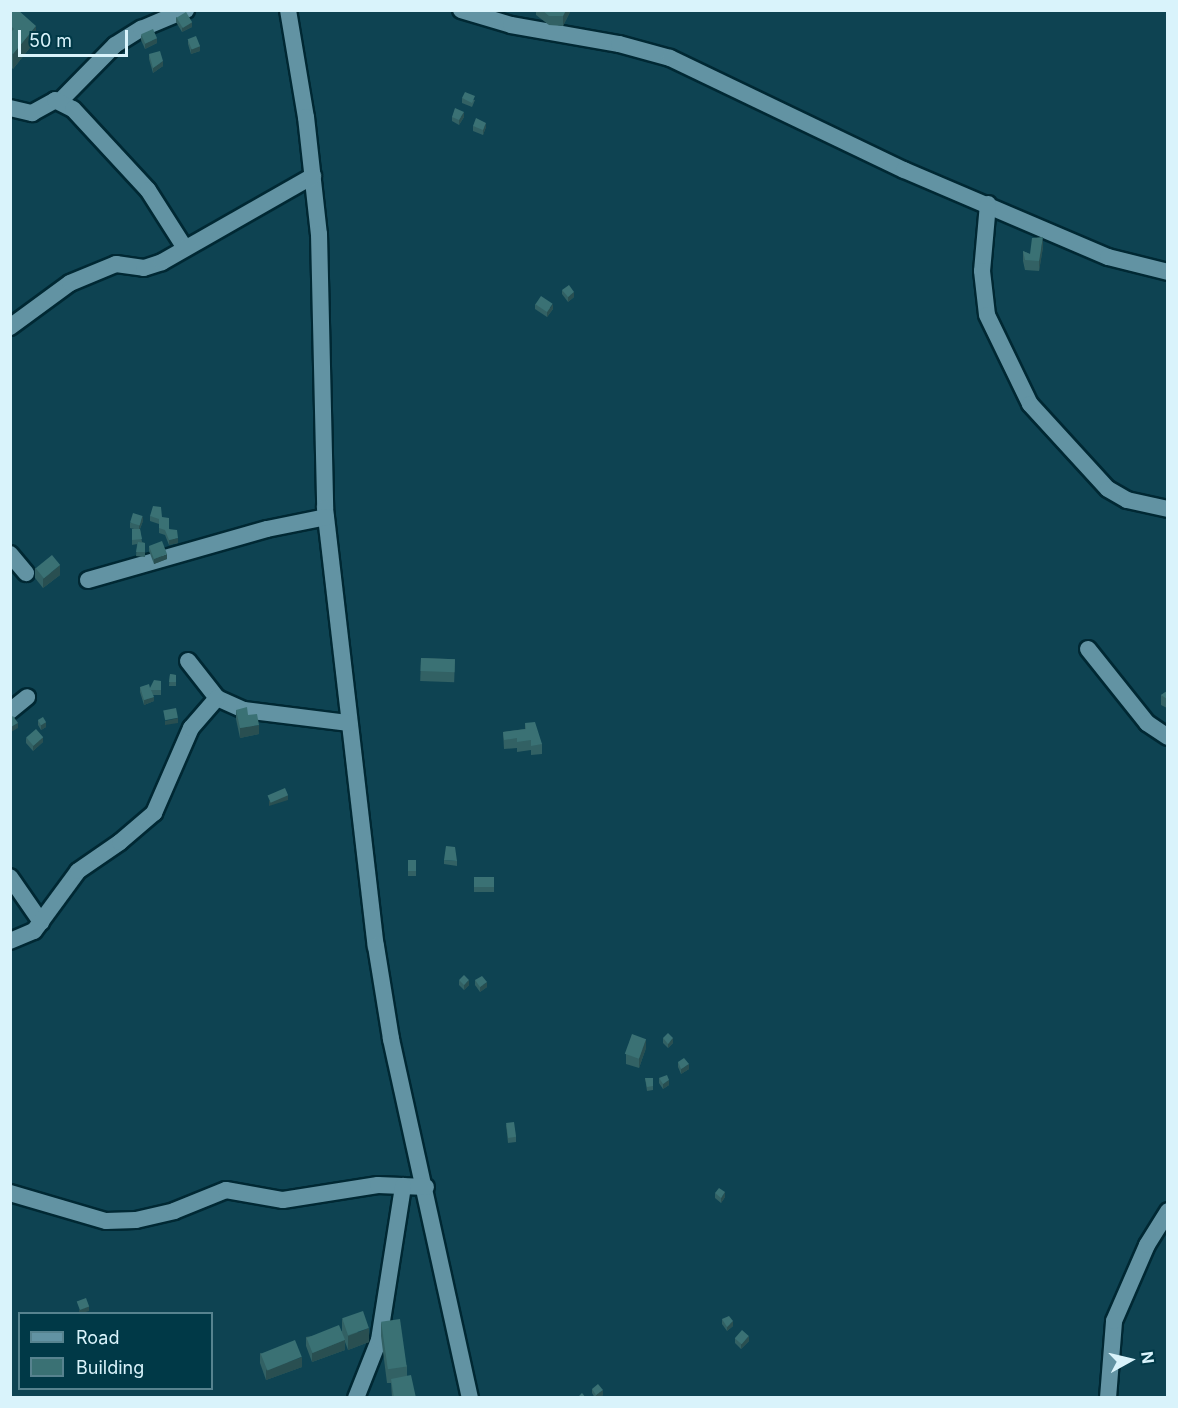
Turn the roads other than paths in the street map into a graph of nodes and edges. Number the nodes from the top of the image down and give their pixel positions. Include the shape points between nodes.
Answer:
1 (186, 10) edge
2 (288, 10) edge
3 (461, 10) edge
4 (60, 101) junction
5 (10, 108) edge
6 (313, 176) junction
7 (988, 204) junction
8 (185, 248) junction
9 (1167, 272) edge
10 (10, 327) edge
11 (1167, 509) edge
12 (326, 517) junction
13 (10, 554) edge
14 (26, 573) dead end
15 (88, 580) dead end
16 (1088, 649) dead end
17 (188, 661) dead end
18 (27, 697) dead end
19 (217, 698) junction
20 (10, 711) edge
21 (349, 723) junction
22 (1167, 737) edge
23 (10, 877) edge
24 (41, 922) junction
25 (10, 941) edge
26 (403, 1186) junction
27 (426, 1187) junction
28 (10, 1194) edge
29 (1167, 1211) edge
30 (356, 1398) edge
31 (470, 1398) edge
32 (1108, 1398) edge

1 - 4 street via 115,45
2 - 6 street
3 - 7 street via 511,26 619,44 670,58 792,118 842,137 860,150
4 - 5 street via 32,113
4 - 8 street via 122,158
6 - 8 street
6 - 12 street via 319,234
7 - 9 street via 1108,257
7 - 11 street via 982,271 987,315 1030,404 1108,489 1127,500
8 - 10 street via 144,268 116,264 79,279
12 - 15 street via 267,529
12 - 21 street
13 - 14 street
16 - 22 street via 1147,723
17 - 19 street
18 - 20 street
19 - 21 street via 244,710
19 - 24 street via 191,729 154,813 78,871
21 - 27 street via 377,958 391,1039
23 - 24 street
24 - 25 street via 27,937
26 - 27 street
26 - 28 street via 378,1185 283,1200 226,1190 136,1220 106,1221
26 - 30 street via 379,1340
27 - 31 street
29 - 32 street via 1147,1245 1114,1321

